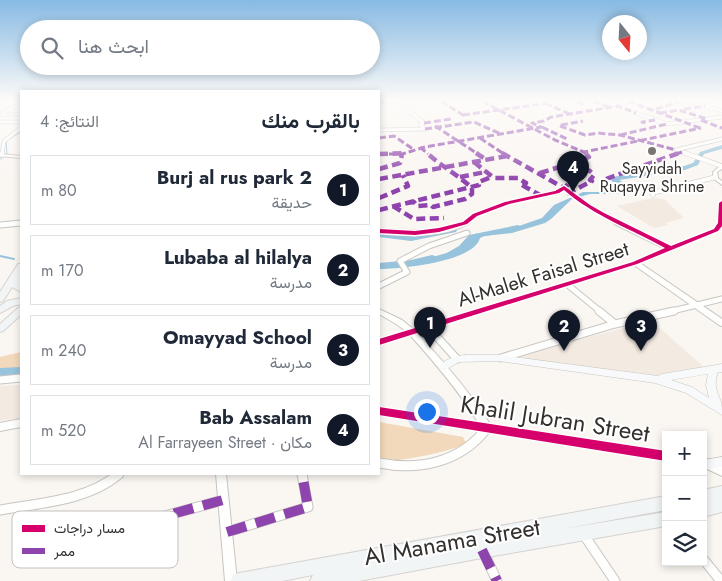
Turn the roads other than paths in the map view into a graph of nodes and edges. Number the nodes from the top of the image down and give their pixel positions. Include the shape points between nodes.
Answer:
1 (422, 128) edge
2 (20, 129) edge
3 (380, 130) edge
4 (4, 135) dead end
5 (11, 135) junction
6 (722, 139) edge
7 (1, 155) edge
8 (20, 157) edge
9 (722, 166) edge
10 (716, 177) junction
11 (722, 184) edge
12 (653, 195) dead end
13 (722, 203) edge
14 (20, 223) edge
15 (0, 225) edge
16 (380, 231) edge
17 (467, 233) dead end
18 (669, 248) junction
19 (635, 263) junction
20 (20, 269) edge
21 (568, 285) junction
22 (380, 286) edge
23 (20, 289) edge
24 (0, 299) edge
25 (722, 299) edge
26 (20, 301) edge
27 (697, 306) junction
28 (0, 310) edge
29 (20, 311) edge
30 (380, 312) edge
31 (20, 318) edge
32 (722, 323) edge
33 (615, 324) junction
34 (427, 326) junction
35 (0, 329) edge
36 (411, 331) junction
37 (380, 342) edge
38 (499, 358) junction
39 (457, 359) junction
40 (443, 367) junction
41 (718, 369) edge
42 (20, 378) edge
43 (655, 378) junction
44 (0, 380) edge
45 (472, 404) junction
46 (380, 411) edge
47 (721, 411) edge
48 (20, 423) edge
49 (470, 425) junction
50 (0, 427) edge
51 (487, 428) junction
52 (662, 455) edge
53 (722, 462) edge
54 (380, 463) edge
55 (707, 463) edge
56 (707, 464) edge
57 (722, 472) edge
58 (118, 475) edge
59 (221, 475) edge
60 (302, 475) edge
61 (722, 494) edge
62 (707, 496) edge
63 (223, 500) junction
64 (662, 504) edge
65 (722, 505) edge
66 (707, 509) edge
67 (0, 510) edge
68 (178, 512) edge
69 (662, 520) edge
70 (227, 532) junction
71 (582, 534) junction
72 (482, 550) junction
73 (707, 564) edge
74 (369, 576) edge
75 (231, 581) edge
76 (239, 581) edge
77 (318, 581) edge
78 (497, 581) edge
79 (615, 581) edge
80 (721, 581) edge

1 - 3 street
2 - 5 street
4 - 5 street
5 - 7 street via 2,143
6 - 9 street via 676,150
7 - 8 street
9 - 10 street via 715,172
10 - 11 street
10 - 12 street
13 - 18 street, Al-Malek Faisal Street via 721,223 716,230
14 - 15 street
16 - 18 street via 415,234 439,230 465,223 475,215 507,202 564,188 597,212
17 - 22 street via 429,246 400,262 407,272
18 - 19 street, Al-Malek Faisal Street
19 - 21 street, Al-Malek Faisal Street
19 - 27 street
20 - 23 main road via 16,287
20 - 24 main road
21 - 33 street
21 - 34 street, Al-Malek Faisal Street
25 - 27 street
26 - 28 main road
27 - 32 street
27 - 33 street
29 - 35 main road
30 - 36 street
31 - 35 main road
33 - 38 street
34 - 36 street, Al-Malek Faisal Street
34 - 39 street
36 - 37 street, Al-Malek Faisal Street
36 - 40 street
38 - 39 main road
38 - 43 main road
39 - 40 main road
40 - 45 street
41 - 43 main road
41 - 47 main road via 710,377 710,387
42 - 44 street
43 - 47 main road via 689,390
45 - 49 street via 475,415
45 - 51 street
46 - 49 street, Khalil Jubran Street
48 - 50 street
49 - 51 street, Khalil Jubran Street
51 - 52 street, Khalil Jubran Street
51 - 54 street via 473,445 445,459 400,467
53 - 55 main road
56 - 57 street
58 - 67 street via 91,492
59 - 63 street
60 - 70 street via 308,507
61 - 62 main road
63 - 68 street
63 - 70 street
64 - 76 main road, Al Manama Street
65 - 66 main road
69 - 71 main road, Al Manama Street
70 - 75 street
71 - 72 main road, Al Manama Street
71 - 79 street
72 - 74 main road, Al Manama Street
72 - 78 street
73 - 80 street
74 - 77 main road, Al Manama Street

